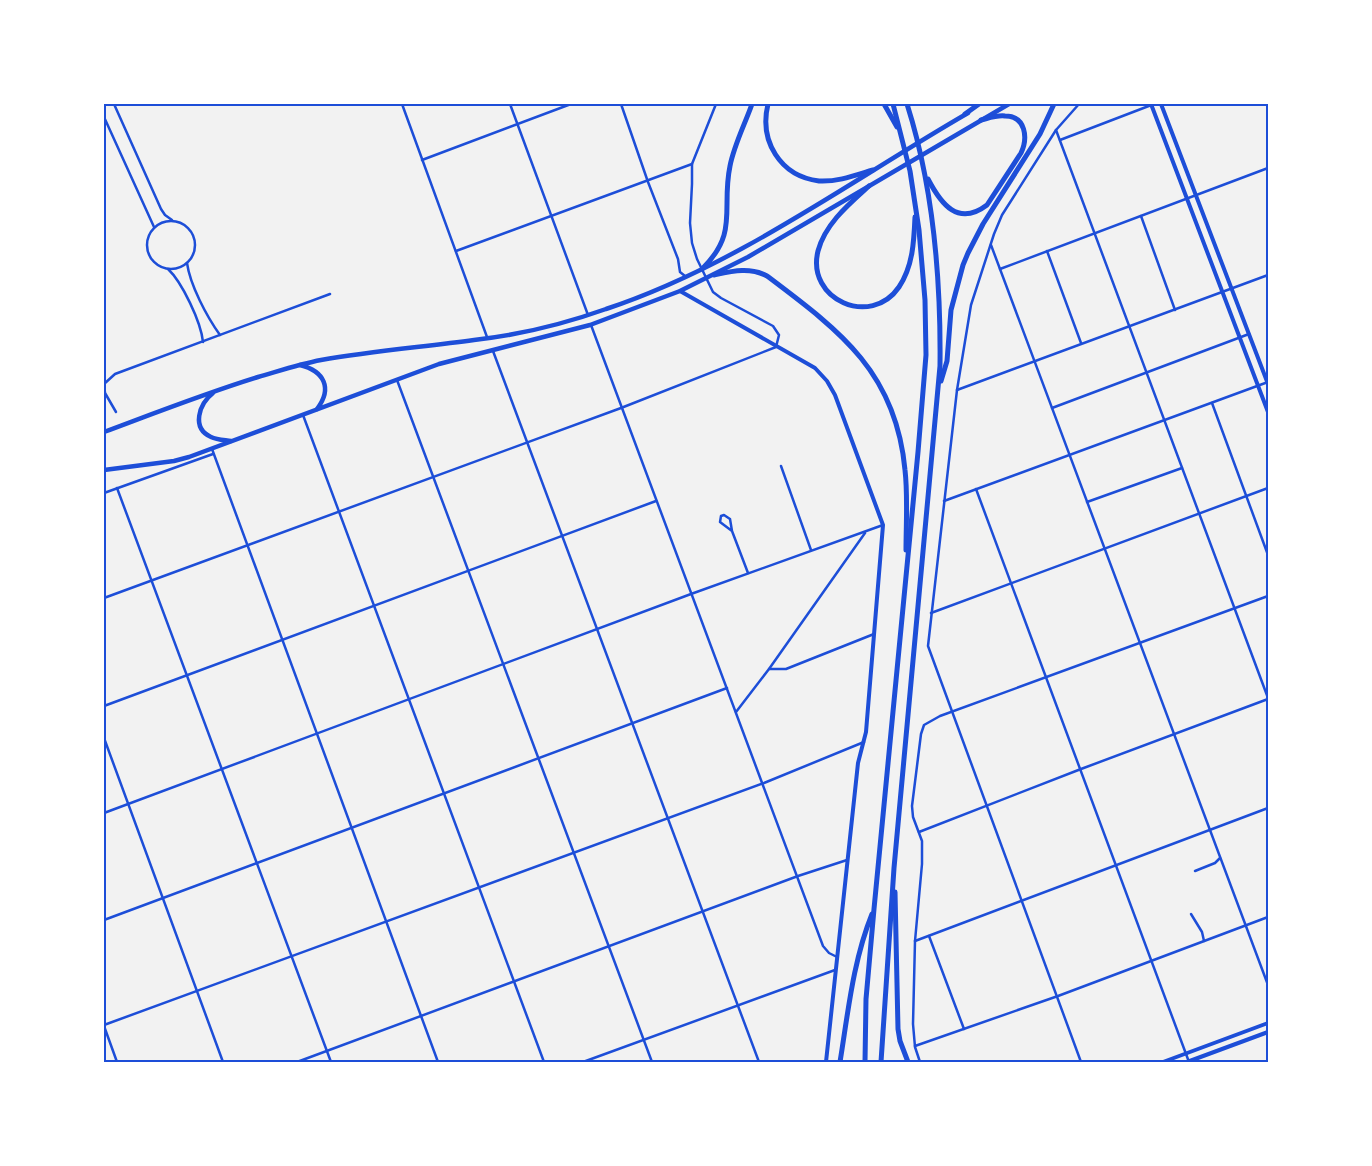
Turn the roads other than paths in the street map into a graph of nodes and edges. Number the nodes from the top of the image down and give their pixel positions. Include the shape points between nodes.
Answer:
1 (114, 104) edge
2 (402, 104) edge
3 (510, 104) edge
4 (571, 104) edge
5 (620, 104) edge
6 (752, 104) edge
7 (768, 104) edge
8 (884, 104) edge
9 (893, 104) edge
10 (908, 104) edge
11 (979, 104) edge
12 (984, 104) edge
13 (1009, 104) edge
14 (1054, 104) edge
15 (1079, 104) edge
16 (1152, 104) edge
17 (1161, 104) edge
18 (716, 105) edge
19 (966, 114) junction
20 (104, 117) edge
21 (981, 120) junction
22 (518, 124) junction
23 (1056, 130) junction
24 (901, 134) junction
25 (1060, 140) junction
26 (422, 160) junction
27 (692, 164) junction
28 (1268, 168) edge
29 (873, 170) junction
30 (926, 175) junction
31 (648, 182) junction
32 (869, 186) junction
33 (1197, 195) junction
34 (1187, 198) junction
35 (915, 202) junction
36 (1141, 216) junction
37 (552, 217) junction
38 (173, 221) junction
39 (154, 227) junction
40 (1094, 233) junction
41 (991, 245) junction
42 (456, 251) junction
43 (1046, 251) junction
44 (714, 259) junction
45 (186, 263) junction
46 (167, 268) junction
47 (703, 268) joint
48 (1000, 269) junction
49 (721, 272) junction
50 (714, 275) joint
51 (1268, 275) edge
52 (687, 276) junction
53 (1233, 288) junction
54 (680, 291) junction
55 (1223, 292) junction
56 (330, 294) dead end
57 (1175, 310) junction
58 (588, 315) junction
59 (590, 325) junction
60 (1128, 326) junction
61 (1250, 334) junction
62 (220, 335) junction
63 (488, 338) junction
64 (1240, 338) junction
65 (203, 342) junction
66 (1081, 344) junction
67 (776, 347) junction
68 (493, 349) junction
69 (1034, 361) junction
70 (300, 364) junction
71 (1146, 373) junction
72 (397, 380) junction
73 (1268, 383) edge
74 (104, 385) edge
75 (1258, 386) junction
76 (218, 389) junction
77 (957, 390) junction
78 (938, 394) junction
79 (1212, 403) junction
80 (621, 408) junction
81 (1052, 408) junction
82 (316, 410) junction
83 (116, 412) dead end
84 (1268, 412) edge
85 (303, 415) junction
86 (1164, 420) junction
87 (104, 432) edge
88 (232, 441) junction
89 (528, 442) junction
90 (213, 452) junction
91 (1070, 455) junction
92 (781, 466) dead end
93 (1182, 468) junction
94 (104, 470) edge
95 (434, 476) junction
96 (117, 488) junction
97 (1268, 488) edge
98 (976, 490) junction
99 (104, 493) edge
100 (1246, 496) junction
101 (656, 501) junction
102 (944, 501) junction
103 (1087, 502) junction
104 (339, 511) junction
105 (1199, 514) junction
106 (883, 525) junction
107 (732, 531) junction
108 (865, 533) junction
109 (562, 536) junction
110 (247, 545) junction
111 (1104, 549) junction
112 (811, 550) junction
113 (1268, 555) edge
114 (469, 571) junction
115 (748, 574) junction
116 (152, 580) junction
117 (1011, 584) junction
118 (905, 589) junction
119 (691, 594) junction
120 (1268, 596) edge
121 (104, 598) edge
122 (375, 606) junction
123 (1235, 609) junction
124 (931, 613) junction
125 (597, 629) junction
126 (874, 634) junction
127 (282, 640) junction
128 (1140, 644) junction
129 (504, 664) junction
130 (769, 669) junction
131 (188, 675) junction
132 (1046, 678) junction
133 (727, 688) junction
134 (1268, 699) edge
135 (409, 700) junction
136 (104, 706) edge
137 (736, 712) junction
138 (951, 712) junction
139 (632, 723) junction
140 (317, 734) junction
141 (1174, 734) junction
142 (104, 738) edge
143 (865, 742) junction
144 (539, 758) junction
145 (223, 769) junction
146 (1081, 769) junction
147 (764, 783) junction
148 (444, 793) junction
149 (128, 804) junction
150 (987, 806) junction
151 (1268, 808) edge
152 (104, 813) edge
153 (668, 818) junction
154 (351, 828) junction
155 (1210, 830) junction
156 (919, 832) junction
157 (574, 852) junction
158 (1220, 858) junction
159 (849, 860) junction
160 (258, 863) junction
161 (1117, 865) junction
162 (894, 868) junction
163 (1195, 871) dead end
164 (798, 876) junction
165 (479, 887) junction
166 (163, 898) junction
167 (1022, 900) junction
168 (874, 909) junction
169 (703, 911) junction
170 (1191, 914) dead end
171 (1268, 917) edge
172 (104, 920) edge
173 (386, 922) junction
174 (1246, 926) junction
175 (929, 936) junction
176 (915, 941) junction
177 (1204, 941) junction
178 (609, 946) junction
179 (292, 956) junction
180 (837, 957) junction
181 (1151, 961) junction
182 (835, 970) junction
183 (514, 982) junction
184 (1268, 985) edge
185 (197, 991) junction
186 (1058, 996) junction
187 (738, 1005) junction
188 (421, 1016) junction
189 (1268, 1023) edge
190 (104, 1026) edge
191 (964, 1029) junction
192 (1268, 1032) edge
193 (643, 1040) junction
194 (915, 1047) junction
195 (327, 1051) junction
196 (1186, 1054) junction
197 (117, 1062) edge
198 (224, 1062) edge
199 (297, 1062) edge
200 (331, 1062) edge
201 (438, 1062) edge
202 (544, 1062) edge
203 (582, 1062) edge
204 (652, 1062) edge
205 (759, 1062) edge
206 (826, 1062) edge
207 (840, 1062) edge
208 (865, 1062) edge
209 (881, 1062) edge
210 (908, 1062) edge
211 (920, 1062) edge
212 (1081, 1062) edge
213 (1162, 1062) edge
214 (1188, 1062) edge

1 - 38 street via 161,209
2 - 26 street
3 - 22 street
4 - 22 street
5 - 31 street
6 - 44 highway via 730,166 725,236
7 - 29 highway via 765,123 768,140 776,156 790,170 809,179 826,181
8 - 24 highway
9 - 24 highway
10 - 30 highway
11 - 19 highway
12 - 19 highway
13 - 21 highway
14 - 78 highway via 1040,134 973,241 963,265 951,310 947,361
15 - 23 street
16 - 25 street
16 - 34 street
17 - 33 street
18 - 27 street
19 - 29 highway
20 - 39 street
21 - 30 highway via 1012,117 1018,120 1025,132 1021,153 987,205 964,214 950,210 939,199
21 - 32 highway
22 - 26 street
22 - 37 street
23 - 25 street
23 - 41 street via 1002,215
24 - 35 highway
25 - 40 street
26 - 42 street
27 - 31 street
27 - 67 street via 690,229 697,259 713,292 776,330 779,339
28 - 33 street
29 - 44 highway via 800,214
30 - 78 highway via 937,273
31 - 37 street
31 - 52 street via 680,272
32 - 35 highway via 836,218 818,253 817,268 822,283 831,295 848,305 863,307 876,304 900,286 913,245
32 - 49 highway
33 - 34 street
33 - 53 street
34 - 36 street
34 - 55 street
35 - 118 highway via 924,286 926,355
36 - 40 street
36 - 57 street
37 - 42 street
37 - 58 street
38 - 39 street
38 - 45 street via 183,224 193,235 194,250
39 - 46 street via 149,234 147,250 156,264
40 - 43 street
40 - 60 street
41 - 48 street
41 - 77 street via 971,305
42 - 63 street
43 - 48 street
43 - 66 street
44 - 47 highway
45 - 46 street
45 - 62 street via 200,299
46 - 65 street via 175,276 199,324
47 - 52 highway
48 - 69 street
49 - 50 highway
49 - 118 highway via 747,270 767,276 844,339 878,381 896,422 905,469
50 - 54 highway
51 - 53 street
52 - 58 highway
53 - 55 street
53 - 61 street
54 - 59 highway
54 - 67 street
55 - 57 street
55 - 64 street
56 - 62 street
57 - 60 street
58 - 63 highway
59 - 68 highway
59 - 80 street
60 - 66 street
60 - 71 street
61 - 64 street
61 - 73 street
62 - 65 street
63 - 70 highway
64 - 71 street
64 - 75 street
65 - 74 street via 115,374
66 - 69 street
67 - 80 street
67 - 106 street via 815,368 827,381
68 - 72 highway
68 - 89 street
69 - 77 street
69 - 81 street
70 - 76 highway
70 - 82 highway via 318,372 325,383 325,396
71 - 81 street
71 - 86 street
72 - 82 highway
72 - 95 street
73 - 75 street
74 - 83 street
75 - 79 street
75 - 84 street
76 - 87 highway
76 - 88 highway via 201,406 199,421 201,428 213,439
77 - 102 street
78 - 162 highway
79 - 86 street
79 - 100 street
80 - 89 street
80 - 101 street
81 - 91 street
82 - 85 highway
85 - 88 highway
85 - 104 street
86 - 91 street
86 - 93 street
88 - 90 highway
89 - 95 street
89 - 109 street
90 - 94 highway via 174,461
90 - 96 street
90 - 110 street
91 - 98 street
91 - 103 street
92 - 112 street
93 - 103 street
93 - 105 street
95 - 104 street
95 - 114 street
96 - 99 street
96 - 116 street
97 - 100 street
98 - 102 street
98 - 117 street
100 - 105 street
100 - 113 street
101 - 109 street
101 - 119 street
102 - 124 street
103 - 111 street
104 - 110 street
104 - 122 street
105 - 111 street
105 - 123 street
106 - 108 street
106 - 126 street
107 - 107 street via 730,519 724,514 720,522
107 - 115 street
108 - 112 street
108 - 130 street
109 - 114 street
109 - 125 street
110 - 116 street
110 - 127 street
111 - 117 street
111 - 128 street
112 - 115 street
114 - 122 street
114 - 129 street
115 - 119 street
116 - 121 street
116 - 131 street
117 - 124 street
117 - 132 street
118 - 168 highway
119 - 125 street
119 - 133 street
120 - 123 street
122 - 127 street
122 - 135 street
123 - 128 street
123 - 134 street
124 - 138 street via 928,646
125 - 129 street
125 - 139 street
126 - 130 street via 786,669
126 - 143 street
127 - 131 street
127 - 140 street
128 - 132 street
128 - 141 street
129 - 135 street
129 - 144 street
130 - 137 street
131 - 136 street
131 - 145 street
132 - 138 street
132 - 146 street
133 - 137 street
133 - 139 street
134 - 141 street
135 - 140 street
135 - 148 street
137 - 147 street
138 - 150 street
138 - 156 street via 924,725 921,734 912,806
139 - 144 street
139 - 153 street
140 - 145 street
140 - 154 street
141 - 146 street
141 - 155 street
142 - 149 street
143 - 147 street
143 - 159 street via 858,763
144 - 148 street
144 - 157 street
145 - 149 street
145 - 160 street
146 - 150 street
146 - 161 street
147 - 153 street
147 - 164 street
148 - 154 street
148 - 165 street
149 - 152 street
149 - 166 street
150 - 156 street
150 - 167 street
151 - 155 street
153 - 157 street
153 - 169 street
154 - 160 street
154 - 173 street
155 - 158 street
155 - 161 street
156 - 176 street via 922,864
157 - 165 street
157 - 178 street
158 - 163 street
158 - 174 street
159 - 164 street
159 - 180 street
160 - 166 street
160 - 179 street
161 - 167 street
161 - 181 street
162 - 209 highway
162 - 210 highway via 898,1028
164 - 169 street
164 - 180 street via 823,946 829,954
165 - 173 street
165 - 183 street
166 - 172 street
166 - 185 street
167 - 175 street
167 - 186 street
168 - 207 highway via 866,929 853,987
168 - 208 highway via 866,998
169 - 178 street
169 - 187 street
170 - 177 street
171 - 174 street
173 - 179 street
173 - 188 street
174 - 177 street
174 - 184 street
175 - 176 street
175 - 191 street
176 - 194 street
177 - 181 street
178 - 183 street
178 - 193 street
179 - 185 street
179 - 195 street
180 - 182 street
181 - 186 street
181 - 196 street
182 - 187 street
182 - 206 street
183 - 188 street
183 - 202 street
185 - 190 street
185 - 198 street
186 - 191 street
186 - 212 street
187 - 193 street
187 - 205 street
188 - 195 street
188 - 201 street
189 - 196 street
190 - 197 street
191 - 194 street
192 - 214 street
193 - 203 street
193 - 204 street
194 - 211 street
195 - 199 street
195 - 200 street
196 - 213 street
196 - 214 street

